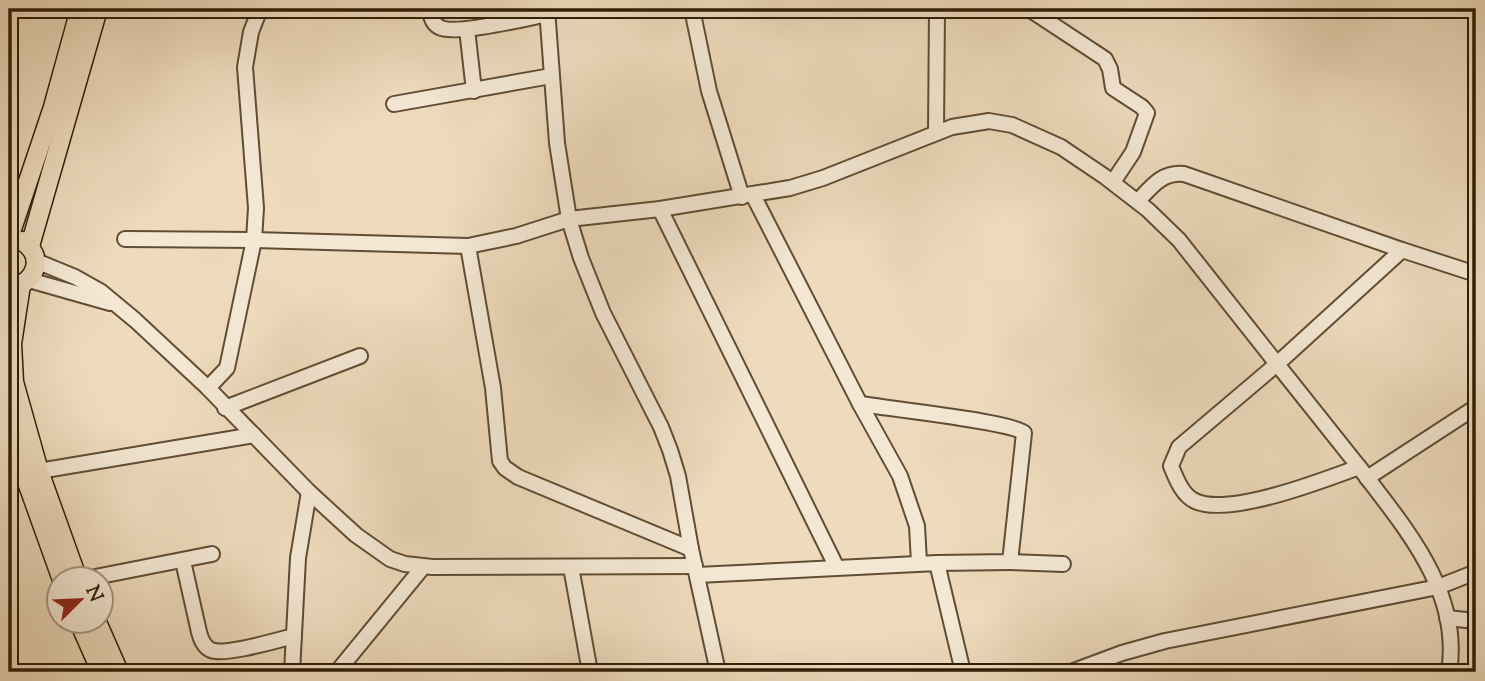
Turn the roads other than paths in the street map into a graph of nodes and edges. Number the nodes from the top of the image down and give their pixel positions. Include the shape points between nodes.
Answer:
1 (80, 9) edge
2 (98, 9) edge
3 (260, 9) edge
4 (429, 9) edge
5 (692, 9) edge
6 (937, 9) edge
7 (1029, 9) edge
8 (547, 11) edge
9 (467, 29) junction
10 (551, 76) junction
11 (474, 91) junction
12 (394, 104) dead end
13 (936, 133) junction
14 (1113, 182) junction
15 (747, 196) junction
16 (1138, 201) junction
17 (660, 209) junction
18 (569, 219) junction
19 (9, 238) edge
20 (125, 239) dead end
21 (254, 240) junction
22 (468, 246) junction
23 (1402, 250) junction
24 (33, 253) junction
25 (1476, 274) edge
26 (20, 284) edge
27 (115, 304) junction
28 (360, 356) dead end
29 (1277, 364) junction
30 (208, 388) junction
31 (860, 404) junction
32 (1476, 407) edge
33 (225, 408) junction
34 (9, 432) edge
35 (254, 435) junction
36 (39, 471) junction
37 (1363, 472) junction
38 (309, 492) junction
39 (691, 549) junction
40 (212, 554) dead end
41 (183, 561) junction
42 (919, 562) junction
43 (1010, 562) junction
44 (937, 563) junction
45 (1063, 564) dead end
46 (57, 566) edge
47 (74, 566) edge
48 (836, 566) junction
49 (423, 567) junction
50 (571, 567) junction
51 (696, 570) junction
52 (1476, 572) edge
53 (116, 573) edge
54 (1438, 587) junction
55 (1447, 618) junction
56 (1476, 621) edge
57 (85, 636) edge
58 (103, 636) edge
59 (294, 636) junction
60 (101, 672) edge
61 (119, 672) edge
62 (292, 672) edge
63 (337, 672) edge
64 (590, 672) edge
65 (718, 672) edge
66 (963, 672) edge
67 (1071, 672) edge
68 (1449, 672) edge

1 - 19 main road
2 - 24 main road
3 - 21 street via 245,67 256,208
4 - 9 street via 437,26
5 - 15 street via 709,91
6 - 13 street
7 - 14 street via 1105,59 1113,88 1147,113 1133,152
8 - 9 street
8 - 10 street
9 - 11 street
10 - 11 street
10 - 18 street
11 - 12 street
13 - 14 street via 970,122 1012,125 1062,147
13 - 15 street via 823,178
14 - 16 street
15 - 17 street
15 - 31 street
16 - 23 street via 1160,178 1184,174
16 - 29 street via 1179,240
17 - 18 street
17 - 48 street
18 - 22 street
18 - 39 street via 614,338 670,450
19 - 24 main road via 20,239
20 - 21 street
21 - 22 street
21 - 30 street via 227,368
22 - 39 street via 493,388 500,461 518,477
23 - 25 street
23 - 29 street
24 - 26 main road via 35,272
24 - 27 street
26 - 27 street
26 - 36 main road via 12,344 14,383
27 - 30 street
28 - 33 street
29 - 37 street
29 - 37 street via 1179,447 1171,466 1189,497 1205,504 1244,502
30 - 33 street
31 - 42 street via 904,485 917,526
31 - 43 street via 1023,432
32 - 37 street
33 - 35 street
34 - 46 main road
35 - 36 street
35 - 38 street
36 - 47 main road
37 - 54 street via 1422,553
38 - 49 street via 377,551
38 - 59 street via 298,558
39 - 51 street
40 - 41 street
41 - 53 street
41 - 59 street via 201,639 208,649 218,652
42 - 44 street
42 - 48 street
43 - 44 street
43 - 45 street
44 - 66 street
48 - 51 street
49 - 50 street
49 - 63 street
50 - 51 street
50 - 64 street
51 - 65 street
52 - 54 street
54 - 55 street
54 - 67 street via 1165,640
55 - 56 street
55 - 68 street
57 - 60 main road
58 - 61 main road
59 - 62 street

